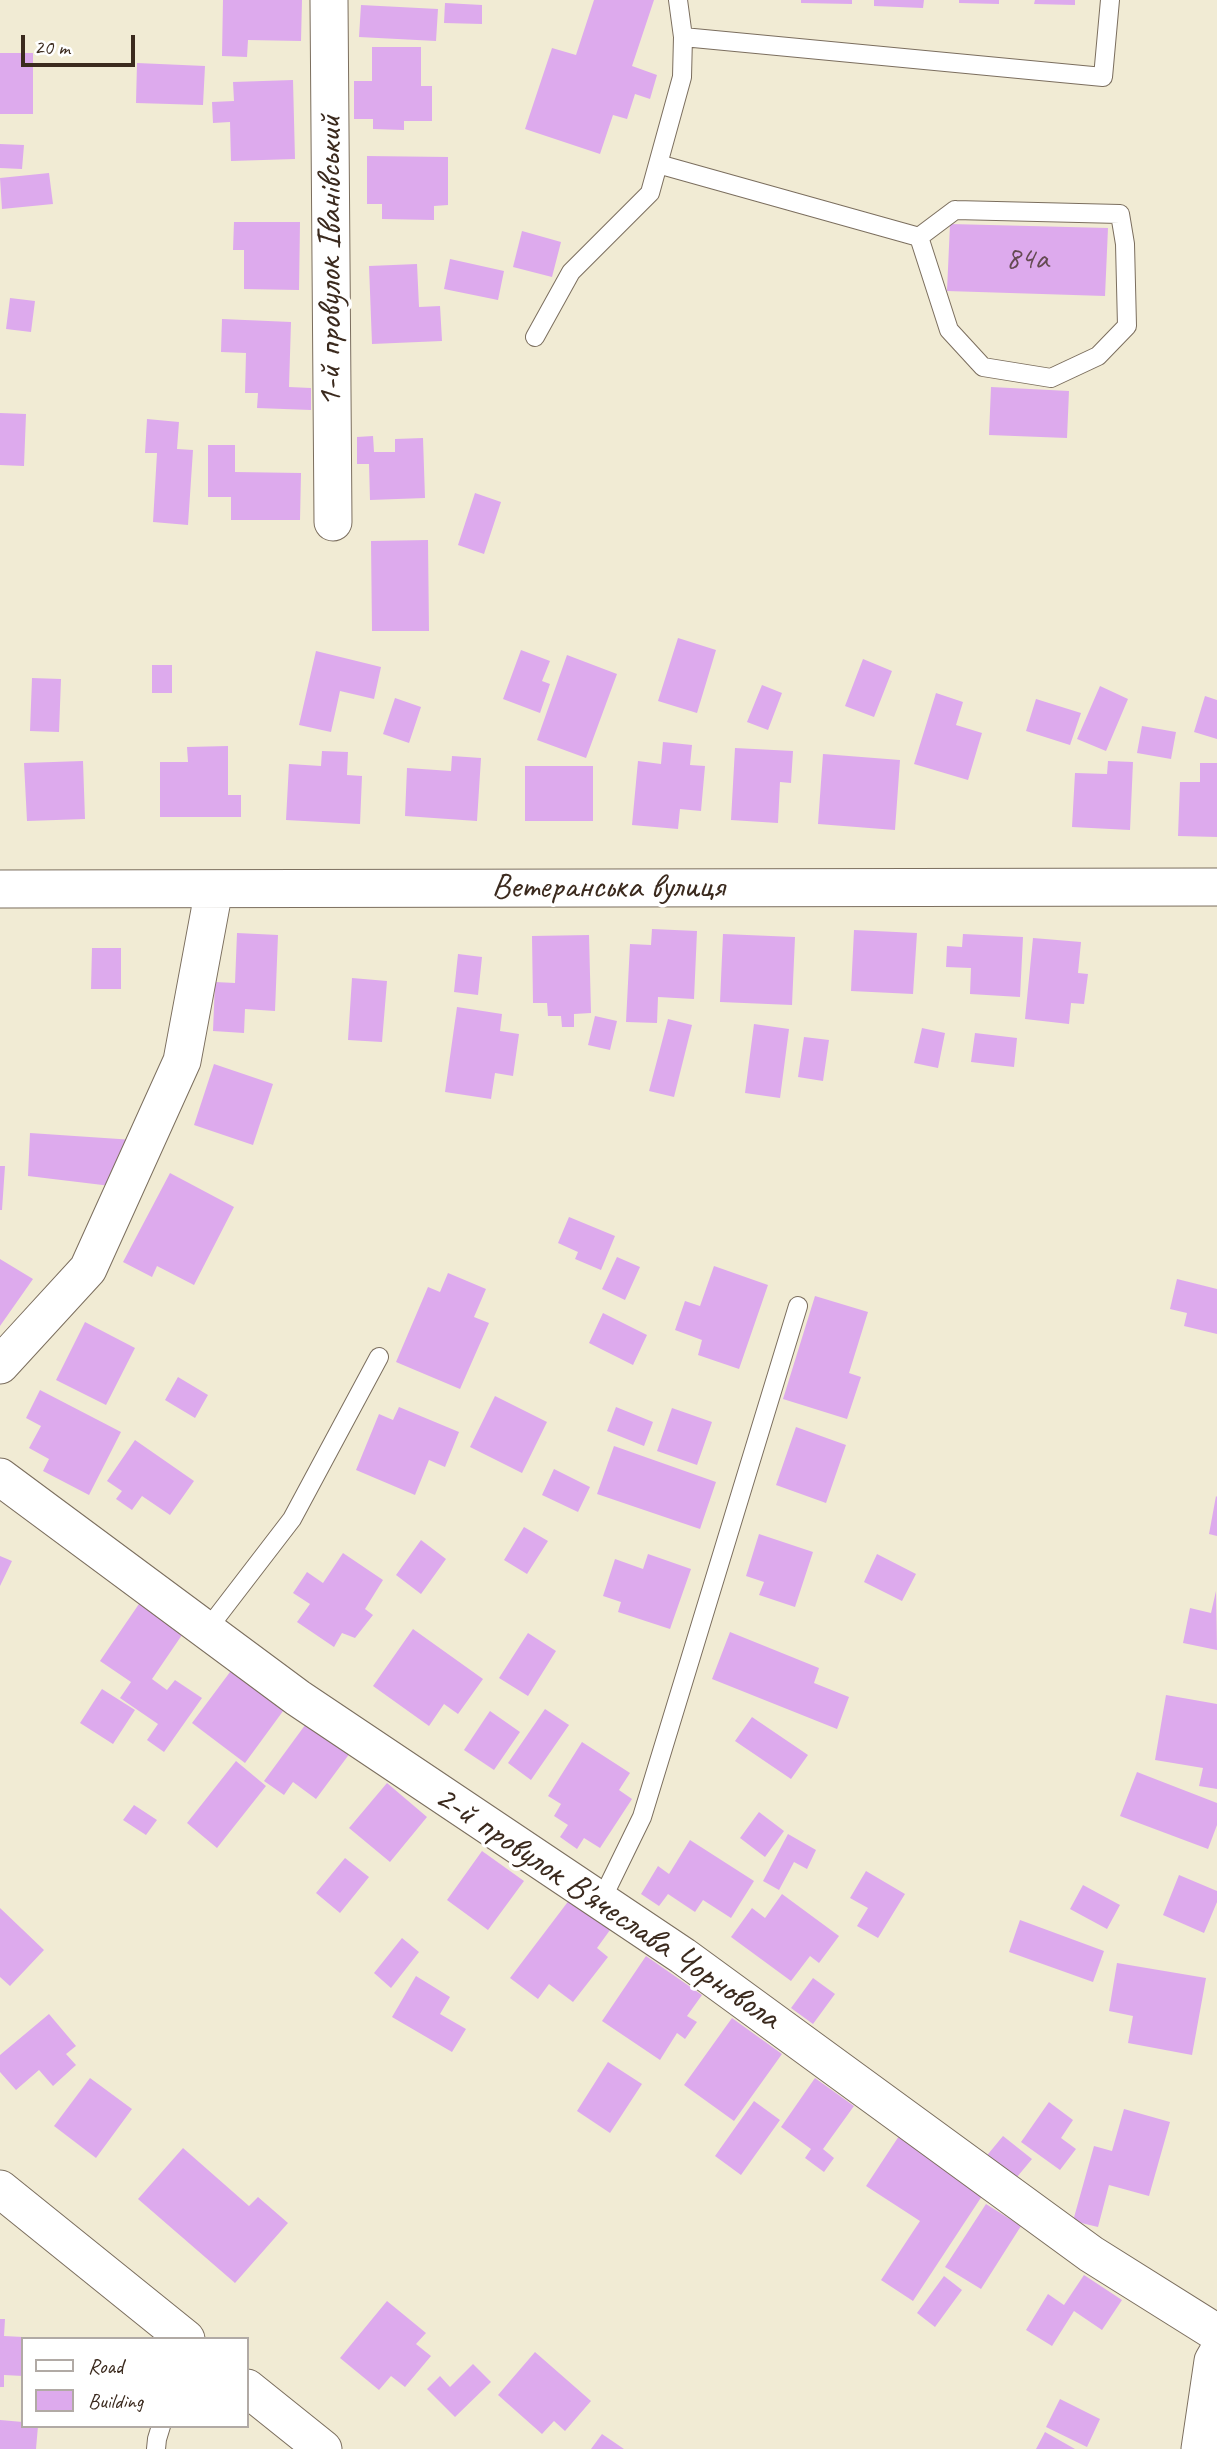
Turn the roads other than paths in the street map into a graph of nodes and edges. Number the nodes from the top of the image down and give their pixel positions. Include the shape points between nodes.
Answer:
1 (329, 0) edge
2 (678, 0) edge
3 (1110, 0) edge
4 (683, 37) junction
5 (658, 164) junction
6 (919, 237) junction
7 (535, 337) dead end
8 (333, 522) dead end
9 (1217, 887) edge
10 (0, 889) edge
11 (214, 889) junction
12 (798, 1306) dead end
13 (379, 1357) dead end
14 (0, 1365) edge
15 (0, 1477) edge
16 (206, 1631) junction
17 (601, 1901) junction
18 (0, 2189) edge
19 (1217, 2333) edge
20 (184, 2337) edge
21 (1217, 2354) edge
22 (248, 2389) edge
23 (160, 2428) edge
24 (156, 2449) edge
25 (323, 2449) edge
26 (1200, 2449) edge

1 - 8 street, 1-й провулок Іванівський
2 - 4 lane
3 - 4 lane via 1103,77
4 - 5 lane via 682,76
5 - 6 lane
5 - 7 lane via 650,193 571,272
6 - 6 lane via 949,330 983,367 1051,378 1098,356 1127,326 1120,214 955,210
9 - 11 street, Ветеранська вулиця
10 - 11 street, Ветеранська вулиця
11 - 14 street via 182,1061 88,1269
12 - 17 lane via 642,1817
13 - 16 lane via 292,1519
15 - 16 street, 2-й провулок В'ячеслава Чорновола
16 - 17 street, 2-й провулок В'ячеслава Чорновола
17 - 19 street, 2-й провулок В'ячеслава Чорновола via 1091,2253
18 - 20 street
21 - 26 street
22 - 25 street
23 - 24 lane

